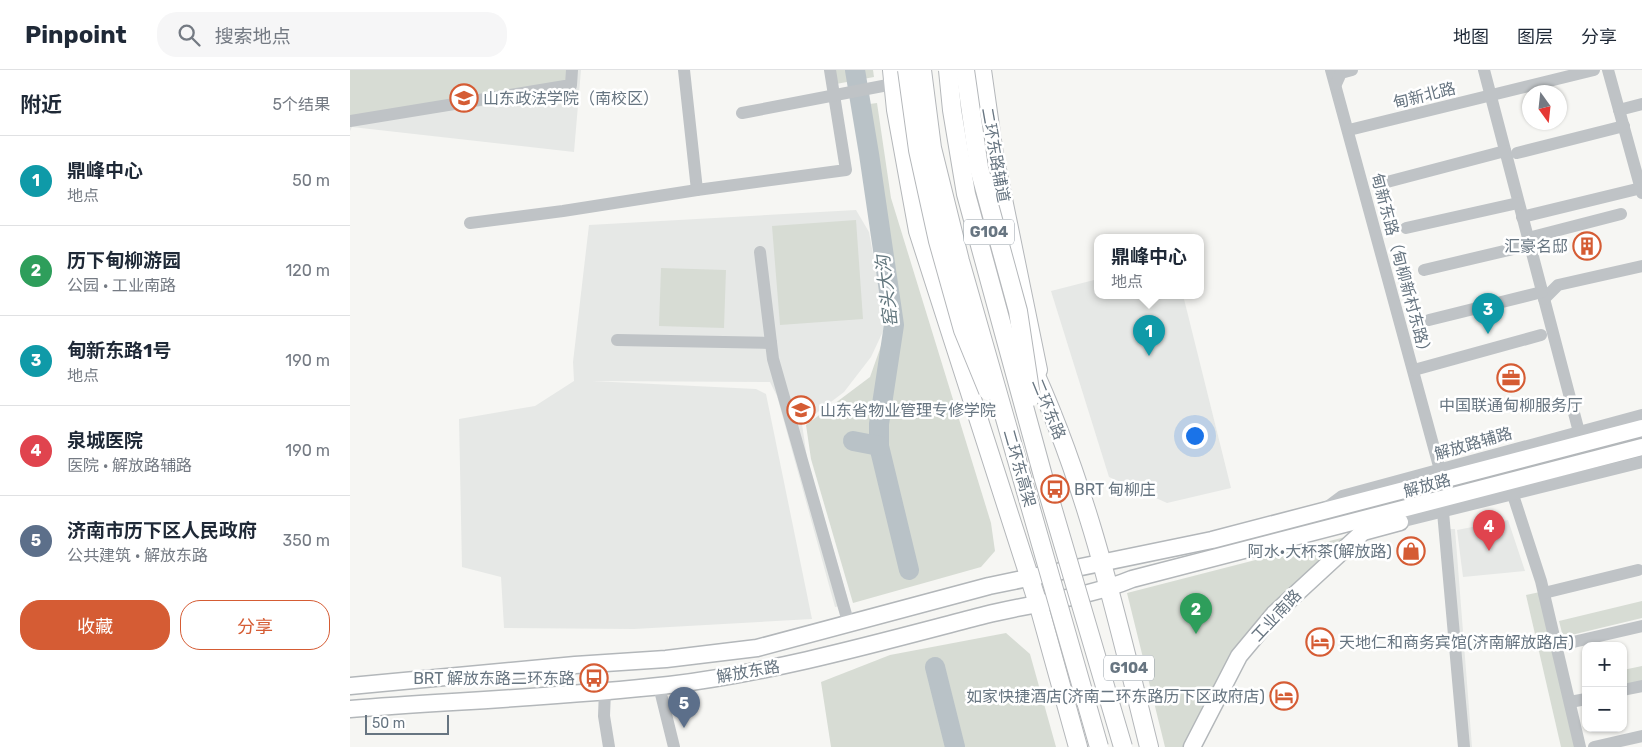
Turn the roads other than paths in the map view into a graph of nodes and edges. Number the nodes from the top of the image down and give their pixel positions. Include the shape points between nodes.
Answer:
1 (572, 70) edge
2 (684, 70) edge
3 (830, 70) edge
4 (907, 70) edge
5 (914, 70) edge
6 (922, 70) edge
7 (948, 70) edge
8 (958, 70) edge
9 (965, 70) edge
10 (982, 70) edge
11 (1332, 70) edge
12 (1352, 70) edge
13 (1484, 70) edge
14 (1594, 70) edge
15 (1608, 70) edge
16 (889, 80) edge
17 (1336, 84) junction
18 (835, 96) junction
19 (1490, 96) junction
20 (1642, 104) edge
21 (1619, 110) junction
22 (742, 113) dead end
23 (350, 121) edge
24 (1624, 126) junction
25 (1349, 130) junction
26 (1511, 152) junction
27 (1387, 182) dead end
28 (697, 190) junction
29 (1641, 191) edge
30 (1518, 203) junction
31 (1622, 214) dead end
32 (1522, 217) junction
33 (470, 223) dead end
34 (1406, 228) dead end
35 (1529, 241) junction
36 (760, 252) dead end
37 (1642, 266) edge
38 (1424, 270) dead end
39 (1543, 296) junction
40 (1429, 320) dead end
41 (1541, 335) dead end
42 (617, 340) dead end
43 (771, 343) junction
44 (960, 362) junction
45 (1414, 370) junction
46 (1042, 387) junction
47 (1642, 415) edge
48 (1642, 428) edge
49 (1579, 432) junction
50 (1642, 447) edge
51 (1642, 462) edge
52 (1440, 470) junction
53 (1043, 476) junction
54 (1024, 480) junction
55 (1512, 495) junction
56 (1443, 512) junction
57 (1318, 513) junction
58 (1380, 518) junction
59 (1400, 522) joint
60 (1212, 540) junction
61 (1217, 557) junction
62 (1104, 563) junction
63 (1638, 570) dead end
64 (1028, 579) junction
65 (1109, 588) junction
66 (1544, 593) junction
67 (1036, 603) junction
68 (849, 625) junction
69 (1642, 626) edge
70 (1556, 646) junction
71 (350, 686) edge
72 (659, 686) junction
73 (1642, 686) edge
74 (1627, 689) edge
75 (605, 690) junction
76 (1582, 700) edge
77 (1570, 702) junction
78 (350, 709) edge
79 (1642, 736) edge
80 (609, 747) edge
81 (674, 747) edge
82 (1078, 747) edge
83 (1099, 747) edge
84 (1124, 747) edge
85 (1149, 747) edge
86 (1192, 747) edge
87 (1464, 747) edge
88 (1580, 747) edge
89 (1595, 747) edge

1 - 23 street via 571,85
2 - 28 street
3 - 18 street
4 - 54 highway, bridge via 926,193 963,330
5 - 44 highway, G104 via 924,145 970,330
6 - 54 highway, 二环东高架, bridge via 932,148 941,186
7 - 53 highway, 二环东高架, bridge via 966,194
8 - 46 highway, 二环东路 / G104 via 964,136 1016,334
9 - 53 highway, bridge via 978,168 1018,311
10 - 46 highway, 二环东路辅道 via 994,155
11 - 17 street, 甸新东路（甸柳新村东路）
12 - 17 street via 1341,73
13 - 19 street
14 - 19 street, 甸新北路
15 - 21 street
16 - 18 street
16 - 44 highway via 918,231
17 - 25 street, 甸新东路（甸柳新村东路）
18 - 22 street
18 - 28 street via 846,170
19 - 25 street, 甸新北路
19 - 26 street
20 - 21 street
21 - 24 street
24 - 26 street
24 - 29 street
25 - 45 street, 甸新东路（甸柳新村东路）
26 - 27 street
26 - 30 street
28 - 33 street
29 - 32 street
30 - 32 street
30 - 34 street
31 - 35 street
32 - 35 street
35 - 38 street
35 - 39 street
36 - 43 street
37 - 39 street via 1558,285
39 - 40 street
39 - 49 street
41 - 45 street
42 - 43 street
43 - 68 street
44 - 64 highway
45 - 52 street, 甸新东路（甸柳新村东路）
46 - 62 highway, 二环东路 / G104
47 - 49 street, 解放路辅路
48 - 57 main road, 解放路
49 - 52 street, 解放路辅路
50 - 58 main road, 解放路
51 - 55 street
52 - 57 street, 解放路辅路 via 1342,496
53 - 84 highway, 二环东高架, bridge
54 - 83 highway, 二环东高架, bridge
55 - 56 street
55 - 66 street
56 - 59 street
56 - 87 street
57 - 60 main road, 解放路
58 - 59 main road
58 - 61 main road, 解放路
58 - 86 main road, 工业南路 via 1274,614 1239,656
60 - 61 main road
60 - 62 main road, 解放路
61 - 65 main road, 解放路
62 - 64 main road, 解放东路
62 - 65 highway, 二环东路 / G104
63 - 66 street
64 - 67 highway
64 - 68 main road, 解放东路 via 989,586
65 - 67 main road, 解放东路
65 - 85 highway, 二环东路 / G104
66 - 70 street
67 - 72 main road, 解放东路 via 758,671
67 - 82 highway
68 - 71 main road, 解放东路 via 758,648 711,655
69 - 70 street
70 - 77 street
72 - 75 main road, 解放东路
72 - 81 street
73 - 74 street
75 - 78 main road, 解放东路
75 - 80 street via 604,716
76 - 77 street
77 - 88 street
79 - 89 street

